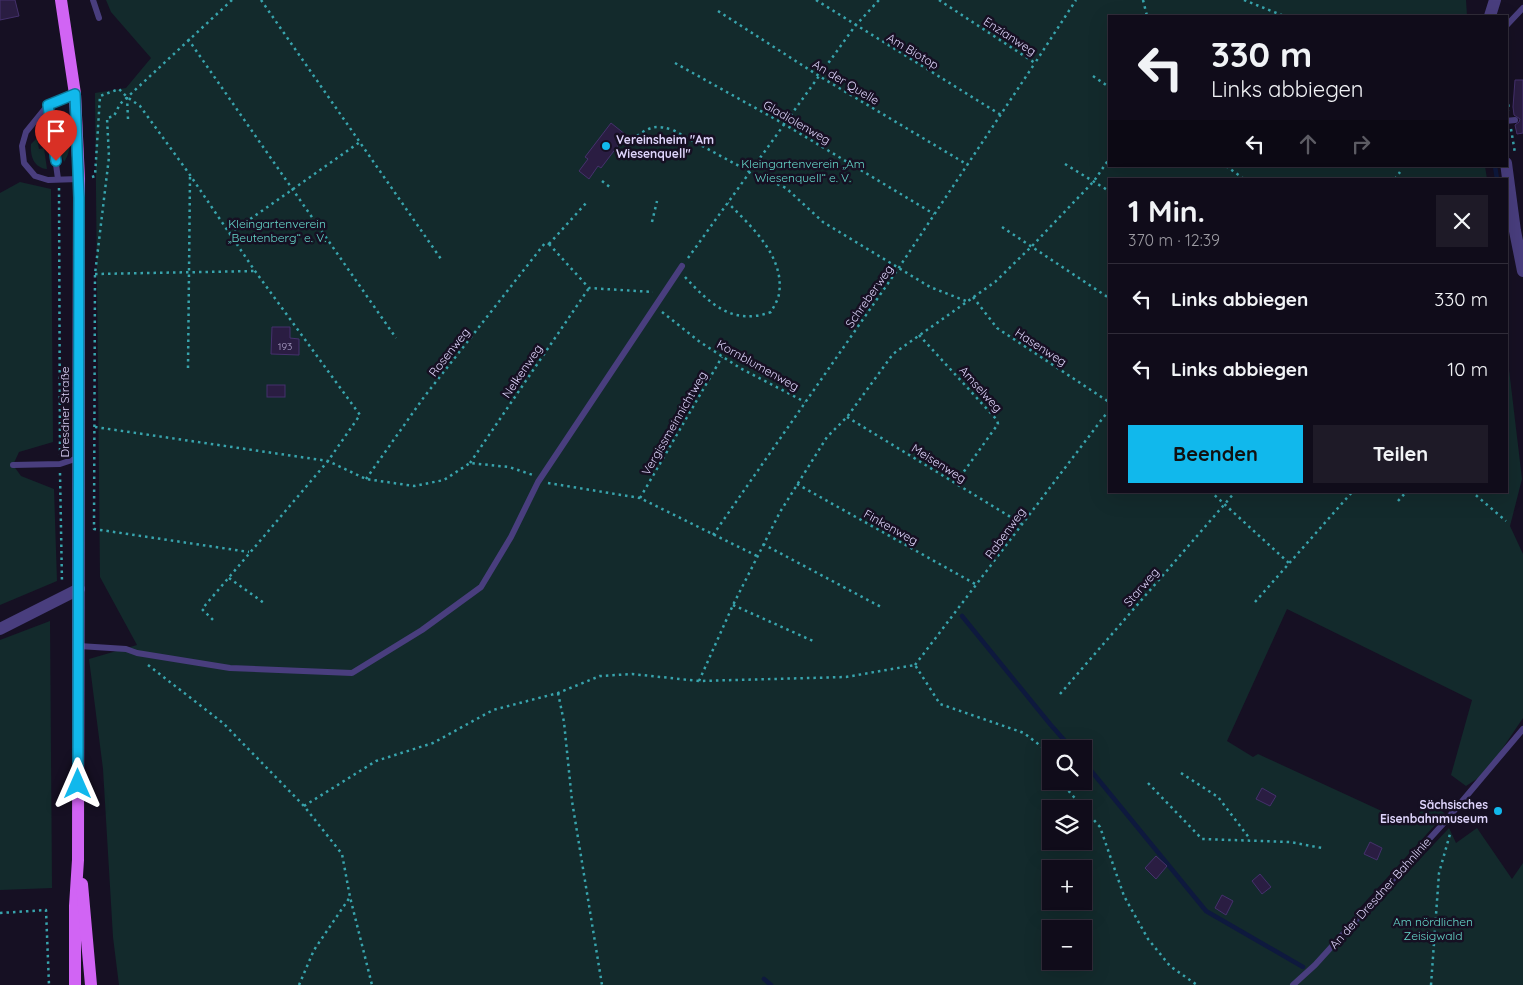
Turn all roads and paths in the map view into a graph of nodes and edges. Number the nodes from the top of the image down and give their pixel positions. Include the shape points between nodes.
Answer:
1 (61, 0) edge
2 (93, 0) edge
3 (232, 0) edge
4 (261, 0) edge
5 (816, 0) edge
6 (879, 0) edge
7 (939, 0) edge
8 (1076, 0) edge
9 (1143, 0) edge
10 (1244, 0) edge
11 (1495, 0) edge
12 (1523, 8) edge
13 (718, 11) dead end
14 (1147, 15) edge
15 (1282, 15) edge
16 (1490, 15) edge
17 (99, 18) dead end
18 (1508, 24) edge
19 (855, 26) junction
20 (188, 39) junction
21 (675, 63) dead end
22 (1035, 63) junction
23 (819, 76) junction
24 (1093, 76) dead end
25 (1108, 86) edge
26 (75, 94) junction
27 (127, 97) junction
28 (1508, 102) edge
29 (48, 105) junction
30 (1001, 115) junction
31 (128, 119) dead end
32 (1510, 120) edge
33 (784, 124) junction
34 (637, 136) dead end
35 (360, 142) junction
36 (1511, 158) edge
37 (1108, 160) edge
38 (968, 164) junction
39 (1065, 164) dead end
40 (1227, 167) edge
41 (750, 172) junction
42 (1400, 172) dead end
43 (190, 175) junction
44 (1243, 178) edge
45 (1396, 178) edge
46 (79, 179) junction
47 (58, 180) junction
48 (602, 181) dead end
49 (1094, 181) junction
50 (611, 188) dead end
51 (292, 190) junction
52 (1108, 190) edge
53 (587, 202) dead end
54 (657, 202) dead end
55 (728, 203) junction
56 (934, 214) junction
57 (652, 222) dead end
58 (1002, 228) dead end
59 (229, 234) junction
60 (549, 244) junction
61 (1032, 246) junction
62 (440, 259) dead end
63 (681, 268) junction
64 (898, 269) junction
65 (255, 271) junction
66 (1523, 271) edge
67 (189, 272) junction
68 (95, 274) junction
69 (589, 288) junction
70 (663, 293) junction
71 (973, 297) junction
72 (1108, 297) edge
73 (967, 301) junction
74 (655, 306) junction
75 (919, 335) junction
76 (396, 338) dead end
77 (722, 357) junction
78 (188, 368) dead end
79 (1108, 401) edge
80 (806, 402) junction
81 (1108, 411) edge
82 (847, 417) junction
83 (95, 427) junction
84 (78, 458) junction
85 (328, 461) junction
86 (470, 463) junction
87 (60, 464) junction
88 (13, 465) dead end
89 (366, 479) junction
90 (540, 480) junction
91 (797, 484) junction
92 (955, 484) junction
93 (1212, 493) edge
94 (1234, 493) edge
95 (1351, 493) edge
96 (1405, 493) edge
97 (1474, 493) edge
98 (640, 498) junction
99 (1398, 501) dead end
100 (1224, 504) junction
101 (1506, 520) dead end
102 (1022, 524) junction
103 (713, 535) junction
104 (764, 544) junction
105 (249, 552) junction
106 (757, 556) junction
107 (1291, 564) junction
108 (229, 578) junction
109 (62, 585) dead end
110 (977, 585) junction
111 (79, 589) junction
112 (1255, 602) dead end
113 (264, 603) dead end
114 (733, 605) junction
115 (881, 607) dead end
116 (213, 620) dead end
117 (0, 629) edge
118 (813, 641) dead end
119 (79, 646) junction
120 (137, 653) junction
121 (915, 665) junction
122 (698, 681) junction
123 (558, 693) junction
124 (1060, 694) dead end
125 (1523, 729) edge
126 (1042, 747) edge
127 (1181, 772) dead end
128 (1148, 783) dead end
129 (1068, 790) edge
130 (304, 806) junction
131 (1442, 825) junction
132 (1250, 839) junction
133 (1322, 848) dead end
134 (78, 860) junction
135 (350, 897) junction
136 (0, 913) edge
137 (49, 985) edge
138 (75, 985) edge
139 (91, 985) edge
140 (299, 985) edge
141 (372, 985) edge
142 (602, 985) edge
143 (1197, 985) edge
144 (1293, 985) edge
145 (1431, 985) edge

1 - 26 main road, Dresdner Straße
2 - 17 lane
3 - 20 path
4 - 35 path
5 - 19 path, Am Biotop
6 - 19 path
7 - 22 path, Enzianweg
8 - 22 path, Enzianweg
9 - 14 path
10 - 15 path
11 - 16 street
12 - 18 lane
13 - 23 path, An der Quelle
19 - 23 path
19 - 30 path, Am Biotop
20 - 27 path
20 - 51 path
21 - 33 path, Gladiolenweg
22 - 30 path, Schreberweg
23 - 33 path
23 - 38 path, An der Quelle
24 - 25 path
26 - 29 lane
26 - 46 main road, Dresdner Straße
27 - 31 path
27 - 43 path via 140,106
27 - 46 path via 119,89 100,96 95,176
27 - 68 path via 114,116 107,118 109,157
28 - 32 path
29 - 47 lane
29 - 47 lane via 26,132 22,146 24,163 35,176
30 - 38 path, Schreberweg
32 - 36 path
33 - 41 path
33 - 56 path, Gladiolenweg
34 - 41 path via 647,128 673,130
35 - 51 path
35 - 62 path
36 - 66 street via 1515,231
37 - 49 path
38 - 56 path, Schreberweg
39 - 49 path
40 - 44 path
41 - 55 path
41 - 64 path via 786,188 823,222
42 - 45 path
43 - 59 path
43 - 67 path
46 - 47 lane
46 - 84 main road, Dresdner Straße
47 - 87 path
48 - 50 path
49 - 52 path
49 - 61 path
51 - 59 path
51 - 76 path
53 - 60 path, Rosenweg
54 - 57 path
55 - 63 path
55 - 63 path via 754,228 768,248 780,278 779,296 771,312 757,317 726,312 704,298
56 - 64 path, Schreberweg
58 - 61 path
59 - 65 path
60 - 69 path
60 - 89 path, Rosenweg via 545,243 424,397
61 - 71 path via 995,282
61 - 72 path
63 - 70 lane
64 - 73 path via 930,287
64 - 80 path, Schreberweg
65 - 67 path
65 - 85 path via 360,415
67 - 68 path
67 - 78 path
68 - 83 path
69 - 70 path
69 - 86 path, Nelkenweg
70 - 74 lane
71 - 73 path
71 - 79 path, Hasenweg via 997,328
73 - 75 path
74 - 77 path, Kornblumenweg
74 - 90 lane
75 - 82 path via 892,354
75 - 92 path, Amselweg via 998,424
77 - 80 path, Kornblumenweg
77 - 98 path, Vergissmeinnichtweg
80 - 103 path, Schreberweg
81 - 102 path, Rabenweg
82 - 91 path via 827,437
82 - 92 path, Meisenweg
83 - 85 path
83 - 105 path via 94,529
84 - 87 lane
84 - 111 main road, Dresdner Straße
85 - 89 path
85 - 105 path
86 - 89 path via 444,480 414,486
86 - 90 path via 509,468
87 - 88 lane
87 - 109 path
90 - 98 path
90 - 120 lane via 511,537 480,586 422,630 352,672 230,668
91 - 104 path
91 - 110 path, Finkenweg
92 - 102 path, Meisenweg
93 - 100 path
94 - 100 path, Starweg
95 - 107 path
96 - 99 path
97 - 101 path
98 - 103 path
100 - 107 path
100 - 124 path, Starweg
102 - 110 path, Rabenweg
103 - 106 path
104 - 106 path
104 - 115 path
105 - 108 path
106 - 114 path
107 - 112 path
108 - 113 path
108 - 116 path via 202,609
110 - 121 path, Rabenweg
111 - 117 street
111 - 119 main road, Dresdner Straße
114 - 118 path
114 - 122 path
119 - 120 lane via 126,649
119 - 134 main road, Dresdner Straße
120 - 130 path via 223,723
121 - 122 path via 846,678
121 - 126 path via 940,704 1024,733
122 - 123 path via 632,674 600,676
123 - 130 path via 493,710 433,743 376,761
123 - 142 path
125 - 131 lane, An der Dresdner Bahnlinie
127 - 132 path via 1218,798
128 - 132 path via 1202,839
129 - 143 path via 1100,827 1124,896 1148,939 1170,966
130 - 135 path via 342,854
131 - 144 lane, An der Dresdner Bahnlinie via 1316,965
131 - 145 path via 1450,834 1439,873
132 - 133 path
134 - 138 main road via 74,906
134 - 139 main road
135 - 140 path via 314,950
135 - 141 path
136 - 137 path via 46,910

